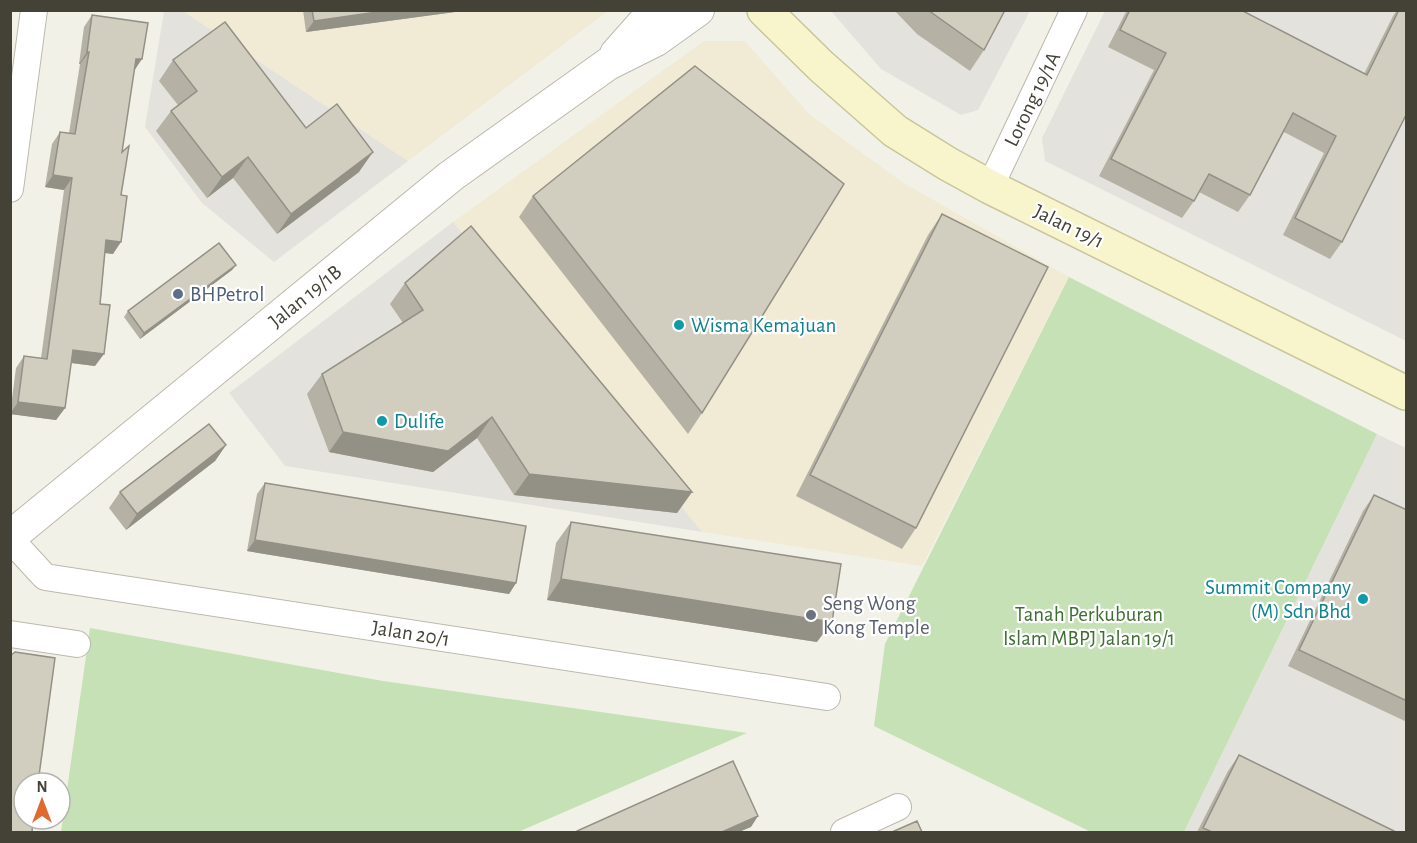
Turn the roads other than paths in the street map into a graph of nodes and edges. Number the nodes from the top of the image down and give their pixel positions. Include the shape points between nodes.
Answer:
1 (34, 10) edge
2 (655, 10) edge
3 (698, 10) edge
4 (764, 10) edge
5 (1074, 10) edge
6 (608, 64) junction
7 (990, 187) junction
8 (10, 189) edge
9 (1407, 393) edge
10 (10, 538) edge
11 (10, 634) edge
12 (77, 644) dead end
13 (827, 697) dead end
14 (898, 807) dead end
15 (844, 832) edge

1 - 8 street
2 - 6 street, Jalan 19/1B
3 - 6 street, Jalan 19/1B via 656,40
4 - 7 main road, Jalan 19/1 via 895,131
5 - 7 street, Lorong 19/1A
6 - 10 street, Jalan 19/1B via 451,176
7 - 9 main road, Jalan 19/1
10 - 13 street, Jalan 20/1 via 45,577
11 - 12 street
14 - 15 street

